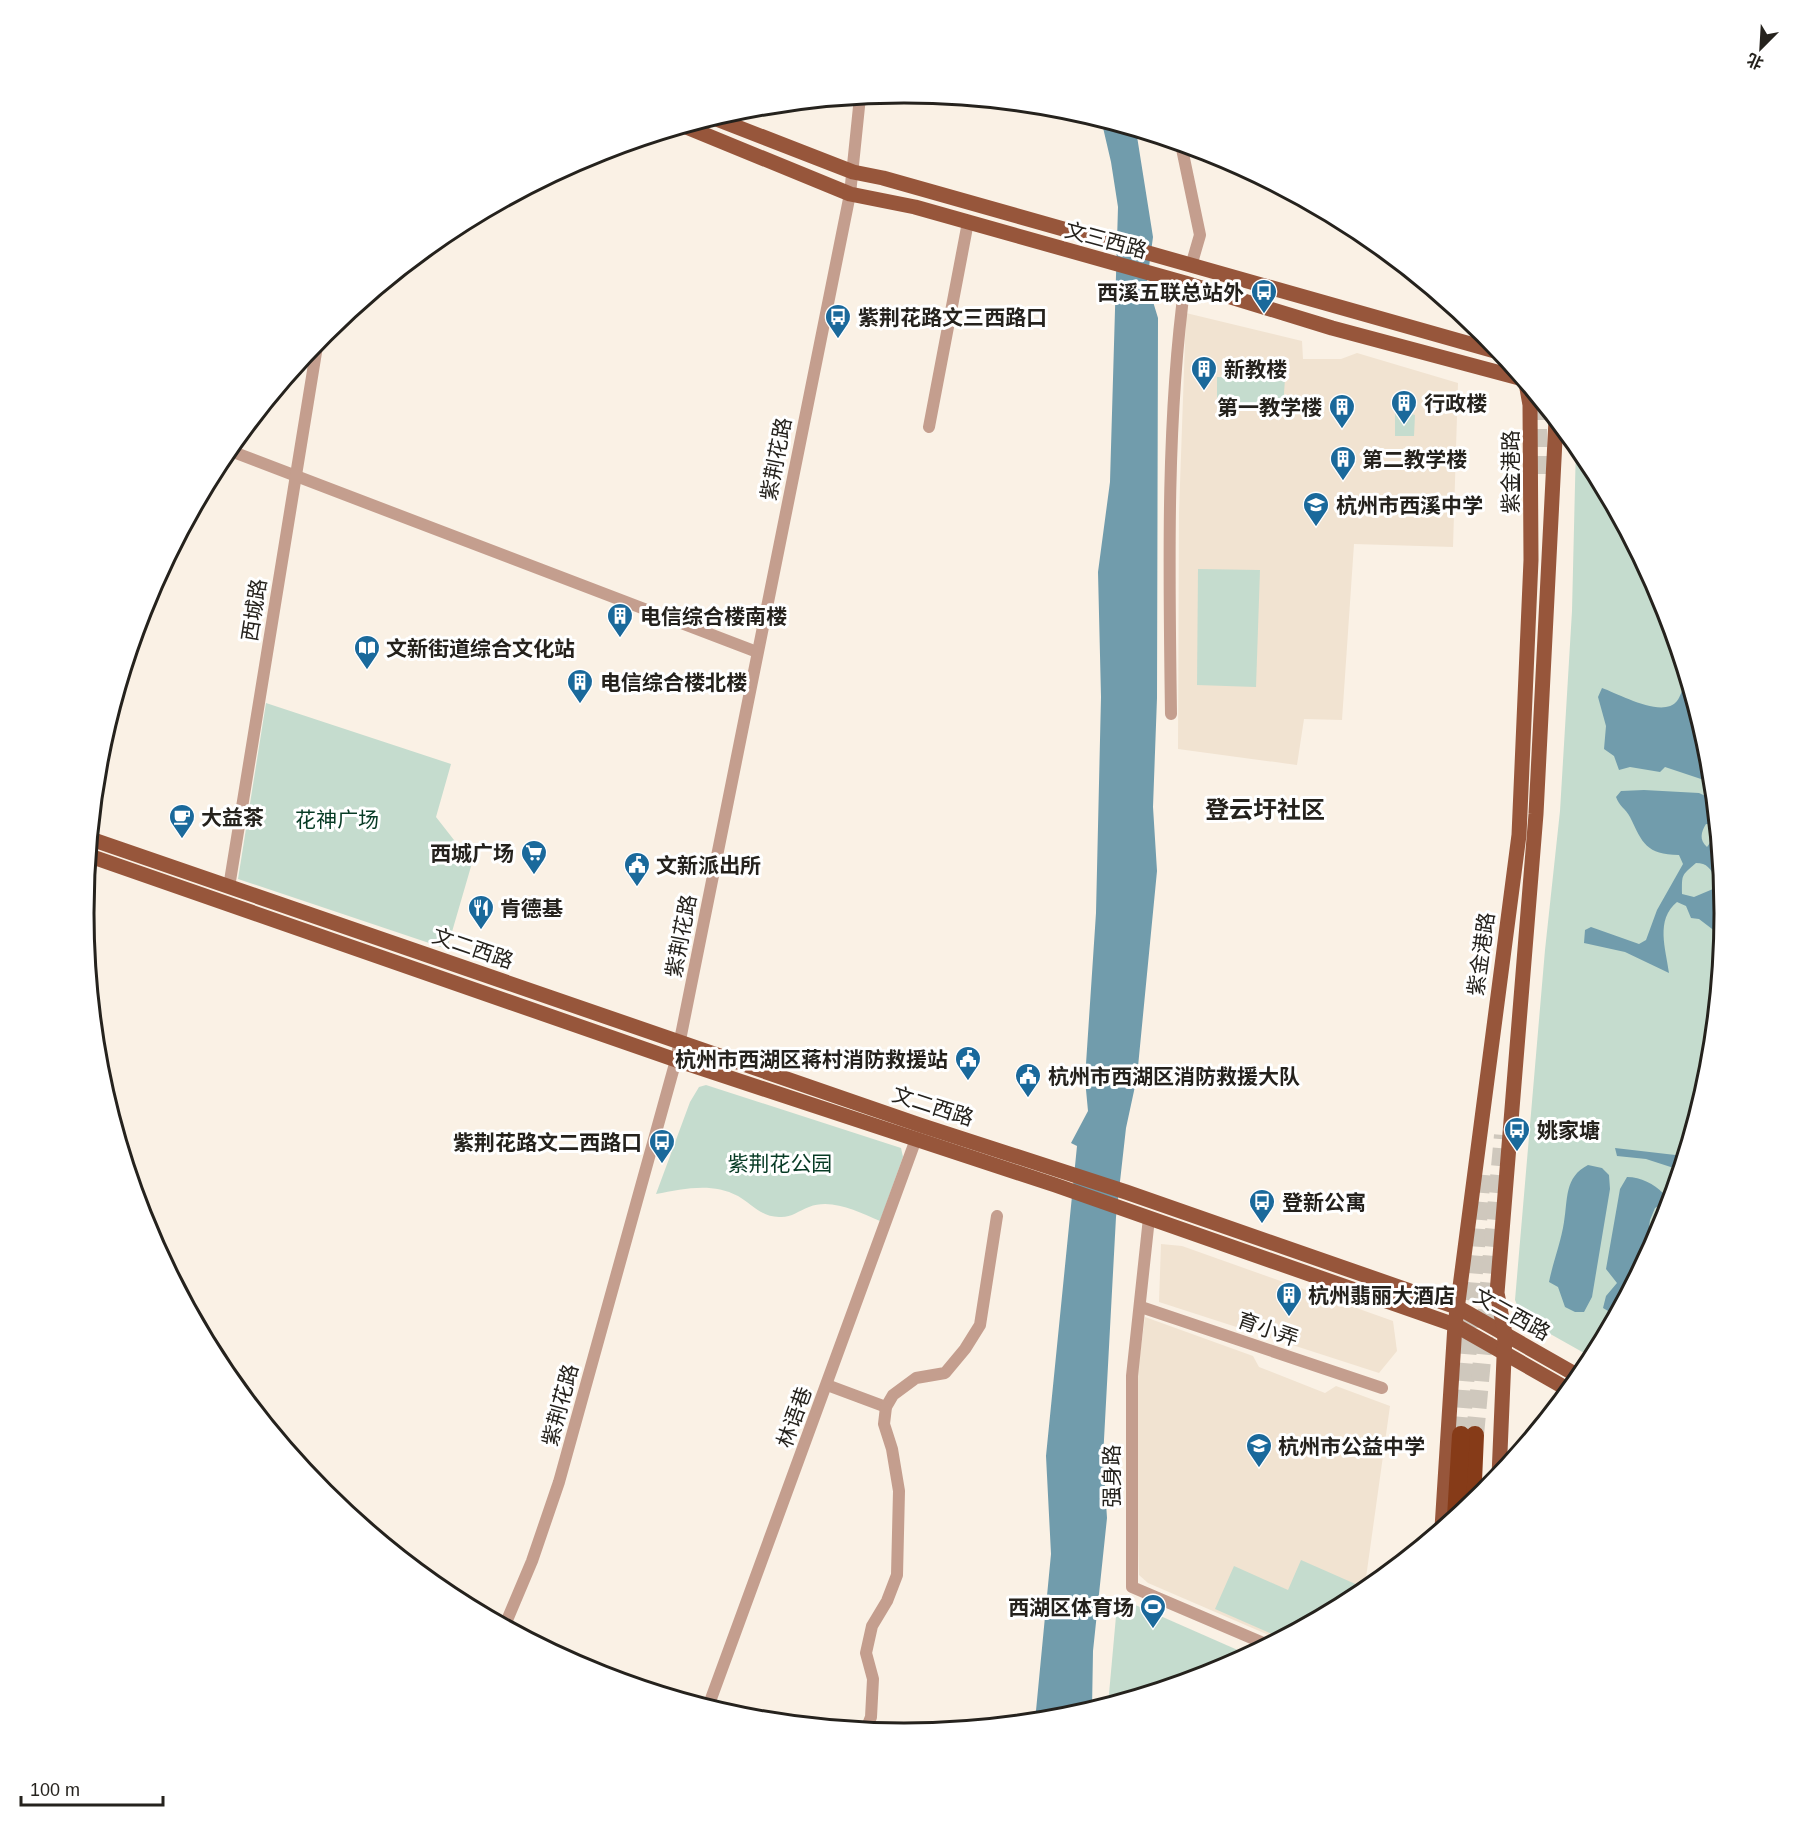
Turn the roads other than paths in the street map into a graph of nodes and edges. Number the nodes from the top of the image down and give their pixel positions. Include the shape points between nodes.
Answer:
1 (859, 105) edge
2 (728, 123) edge
3 (696, 131) edge
4 (1183, 153) edge
5 (853, 172) junction
6 (850, 194) junction
7 (968, 222) junction
8 (1191, 266) junction
9 (1185, 283) junction
10 (1484, 348) edge
11 (315, 359) edge
12 (1510, 375) edge
13 (1529, 398) edge
14 (928, 427) dead end
15 (1555, 432) edge
16 (238, 454) edge
17 (295, 476) junction
18 (757, 652) junction
19 (1171, 714) dead end
20 (98, 841) edge
21 (96, 858) edge
22 (229, 887) junction
23 (680, 1042) junction
24 (676, 1060) junction
25 (916, 1139) junction
26 (997, 1216) dead end
27 (1149, 1218) junction
28 (1141, 1306) junction
29 (1459, 1308) junction
30 (1455, 1325) junction
31 (1505, 1334) junction
32 (1505, 1352) junction
33 (1571, 1372) edge
34 (827, 1385) junction
35 (1562, 1386) edge
36 (1382, 1388) dead end
37 (886, 1407) junction
38 (1499, 1462) edge
39 (1471, 1491) edge
40 (1458, 1504) edge
41 (1443, 1519) edge
42 (508, 1619) edge
43 (1260, 1641) edge
44 (711, 1699) edge
45 (869, 1722) edge

1 - 5 street, 紫荆花路
2 - 5 main road, 文三西路
3 - 6 main road, 文三西路
4 - 8 street via 1200,235
5 - 6 street, 紫荆花路
5 - 8 main road, 文三西路
6 - 7 main road, 文三西路
6 - 18 street, 紫荆花路
7 - 9 main road, 文三西路
7 - 14 street
8 - 10 main road, 文三西路
9 - 12 main road, 文三西路 via 1332,328
9 - 19 street via 1177,332
11 - 17 street, 西城路
13 - 29 main road, 紫金港路 via 1532,560 1519,835
15 - 31 main road, 紫金港路 via 1536,825 1497,1293
16 - 17 street
17 - 18 street
17 - 22 street, 西城路
18 - 23 street, 紫荆花路
20 - 22 main road, 文二西路
21 - 24 main road, 文二西路
22 - 23 main road, 文二西路
23 - 24 street, 紫荆花路
23 - 29 main road, 文二西路
24 - 25 main road, 文二西路
24 - 42 street, 紫荆花路 via 559,1482
25 - 27 main road, 文二西路
25 - 34 street, 林语巷
26 - 37 street via 980,1326 945,1373 916,1378 892,1395
27 - 28 street, 强身路
27 - 30 main road, 文二西路
28 - 36 street, 育小弄
28 - 43 street, 强身路 via 1130,1424 1132,1587
29 - 30 main road, 紫金港路
29 - 31 main road, 文二西路
30 - 32 main road, 文二西路
30 - 41 main road, 紫金港路
31 - 32 main road, 紫金港路
31 - 33 main road, 文二西路
32 - 35 main road, 文二西路
32 - 38 main road, 紫金港路
34 - 37 street
34 - 44 street, 林语巷
37 - 45 street via 884,1424 899,1491 897,1575 872,1626 866,1653 873,1679
39 - 40 highway via 1468,1435

